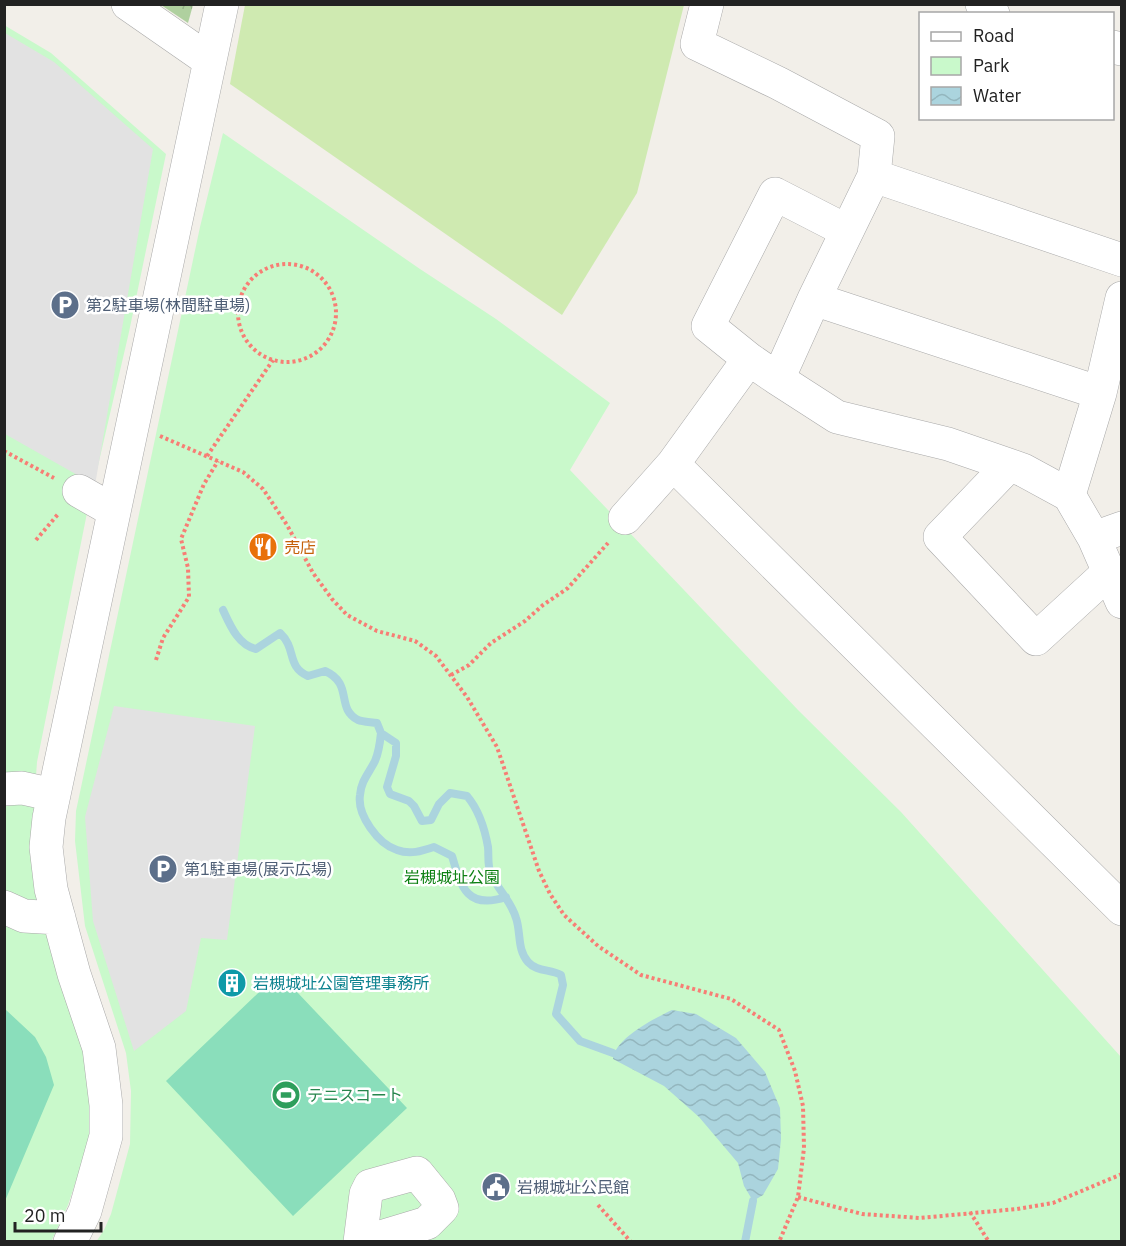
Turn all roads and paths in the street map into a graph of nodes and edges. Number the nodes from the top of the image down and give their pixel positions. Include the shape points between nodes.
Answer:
1 (128, 4) edge
2 (222, 4) edge
3 (707, 4) edge
4 (210, 61) junction
5 (874, 176) junction
6 (847, 231) junction
7 (1122, 260) edge
8 (1122, 298) edge
9 (814, 299) junction
10 (749, 359) junction
11 (273, 360) junction
12 (778, 379) junction
13 (1100, 393) junction
14 (132, 424) junction
15 (4, 451) edge
16 (207, 456) junction
17 (218, 461) junction
18 (673, 464) junction
19 (1009, 465) junction
20 (79, 491) joint
21 (1069, 495) junction
22 (114, 511) junction
23 (625, 518) joint
24 (1108, 533) edge
25 (1109, 573) junction
26 (1122, 602) edge
27 (156, 660) dead end
28 (452, 675) junction
29 (4, 789) edge
30 (54, 795) junction
31 (4, 907) edge
32 (1122, 909) edge
33 (58, 918) junction
34 (1122, 1174) edge
35 (798, 1197) junction
36 (598, 1205) dead end
37 (970, 1212) junction
38 (70, 1242) edge
39 (631, 1242) edge
40 (779, 1242) edge
41 (989, 1242) edge

1 - 4 street
2 - 4 street
3 - 5 street via 697,44 878,136
4 - 14 street
5 - 6 street
5 - 7 street
6 - 9 street
6 - 10 street via 775,194 708,326
8 - 13 street
9 - 12 street
9 - 13 street
10 - 12 street
10 - 18 street
11 - 11 path via 248,344 239,326 238,307 243,288 256,273 274,264 293,263 312,269 327,282 336,299 337,319 331,338 318,352 301,361
11 - 16 path
12 - 19 street via 837,417 948,444
13 - 21 street
14 - 16 path
14 - 22 street
15 - 20 path
16 - 17 path
17 - 27 path via 181,539 189,597 163,638
17 - 28 path via 243,471 263,489 313,573 347,615 377,631 414,641 436,656
18 - 23 street
18 - 32 street
19 - 21 street
19 - 25 street via 940,537 1036,639
20 - 22 street
21 - 24 street
22 - 30 street
23 - 28 path via 568,588
24 - 25 street
25 - 26 street
28 - 35 path via 497,747 539,871 564,915 598,946 641,975 731,999 779,1030 803,1106 804,1149
29 - 30 street via 22,788
30 - 33 street via 46,847
31 - 33 street via 24,916
33 - 38 street via 99,1048 106,1104 106,1136 85,1211
34 - 37 path via 1053,1203
35 - 37 path via 862,1214 920,1218
35 - 40 path
36 - 39 path
37 - 41 path

